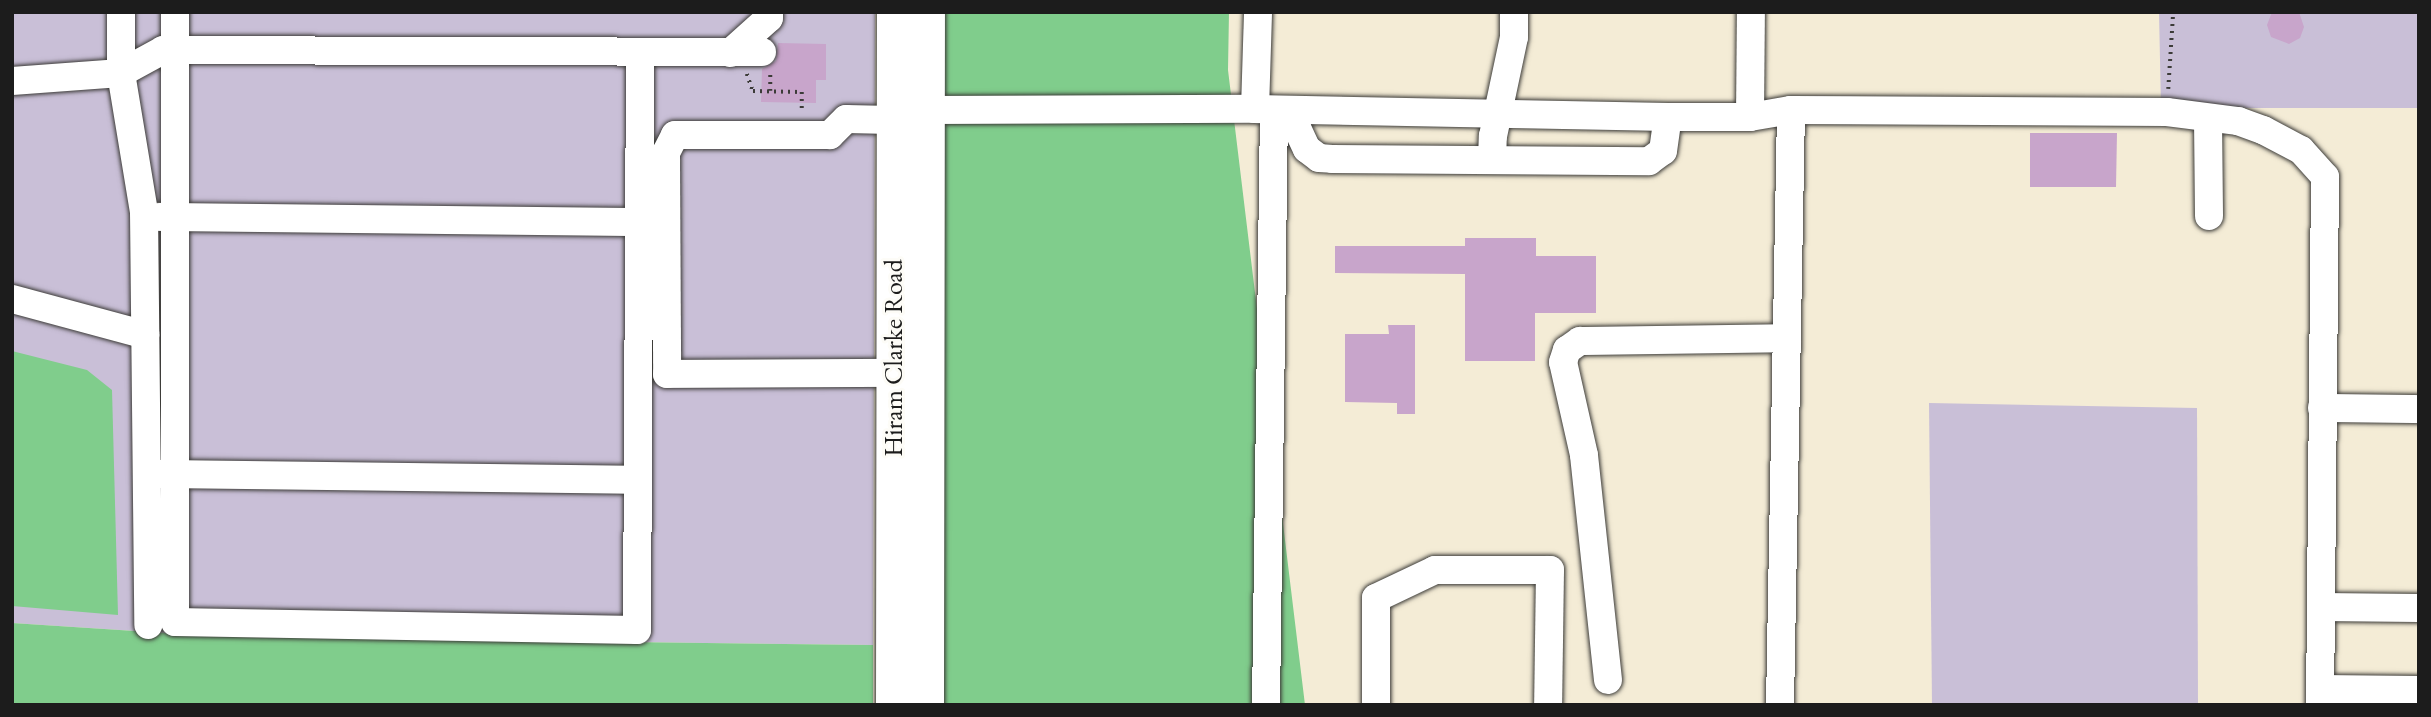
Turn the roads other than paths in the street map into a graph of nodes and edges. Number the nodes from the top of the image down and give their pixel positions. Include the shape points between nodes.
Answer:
1 (121, 12) edge
2 (175, 12) edge
3 (769, 12) edge
4 (894, 12) edge
5 (927, 12) edge
6 (1258, 12) edge
7 (1514, 12) edge
8 (1751, 12) edge
9 (175, 50) junction
10 (640, 52) junction
11 (121, 73) junction
12 (12, 81) edge
13 (928, 110) junction
14 (1274, 110) junction
15 (1791, 110) junction
16 (1500, 114) junction
17 (1668, 117) junction
18 (1749, 117) junction
19 (2208, 119) junction
20 (892, 120) junction
21 (1492, 160) junction
22 (144, 212) junction
23 (2209, 216) dead end
24 (175, 218) junction
25 (639, 222) junction
26 (12, 299) edge
27 (145, 335) junction
28 (1787, 338) junction
29 (911, 371) junction
30 (2322, 408) junction
31 (2419, 409) edge
32 (162, 474) junction
33 (638, 480) junction
34 (2321, 607) junction
35 (2419, 608) edge
36 (148, 625) dead end
37 (910, 629) junction
38 (1608, 680) dead end
39 (2419, 690) edge
40 (2320, 697) edge
41 (893, 705) edge
42 (926, 705) edge
43 (1266, 705) edge
44 (1376, 705) edge
45 (1548, 705) edge
46 (1780, 705) edge

1 - 11 lane
2 - 9 lane
3 - 10 lane via 744,52
4 - 20 main road, Hiram Clarke Road
5 - 13 main road, Hiram Clarke Road
6 - 14 lane
7 - 16 lane
8 - 18 lane
9 - 10 lane
9 - 11 lane via 163,50
9 - 24 lane
10 - 25 lane
11 - 12 lane
11 - 22 lane
13 - 14 lane
13 - 20 main road
13 - 29 main road, Hiram Clarke Road
14 - 16 lane
14 - 21 lane via 1297,128 1307,149 1320,158
14 - 43 lane
15 - 18 lane
15 - 19 lane via 2167,112
15 - 28 lane
16 - 17 lane
16 - 21 lane
17 - 18 lane
17 - 21 lane via 1663,151 1650,161
19 - 23 lane
19 - 30 lane via 2238,121 2263,130 2301,150 2325,177
20 - 29 main road, Hiram Clarke Road
20 - 29 lane via 846,119 830,135 675,135 666,153 667,374
22 - 24 lane
22 - 27 lane
24 - 25 lane
24 - 32 lane
25 - 33 lane
26 - 27 lane
27 - 32 lane
28 - 38 lane via 1580,341 1567,350 1563,362 1584,455
28 - 46 lane
29 - 37 main road, Hiram Clarke Road
30 - 31 lane
30 - 34 lane
32 - 33 lane
32 - 33 lane via 175,622 637,631
32 - 36 lane
34 - 35 lane
34 - 40 lane
37 - 41 main road, Hiram Clarke Road
37 - 42 main road, Hiram Clarke Road
39 - 40 lane
44 - 45 lane via 1376,598 1435,570 1550,570

